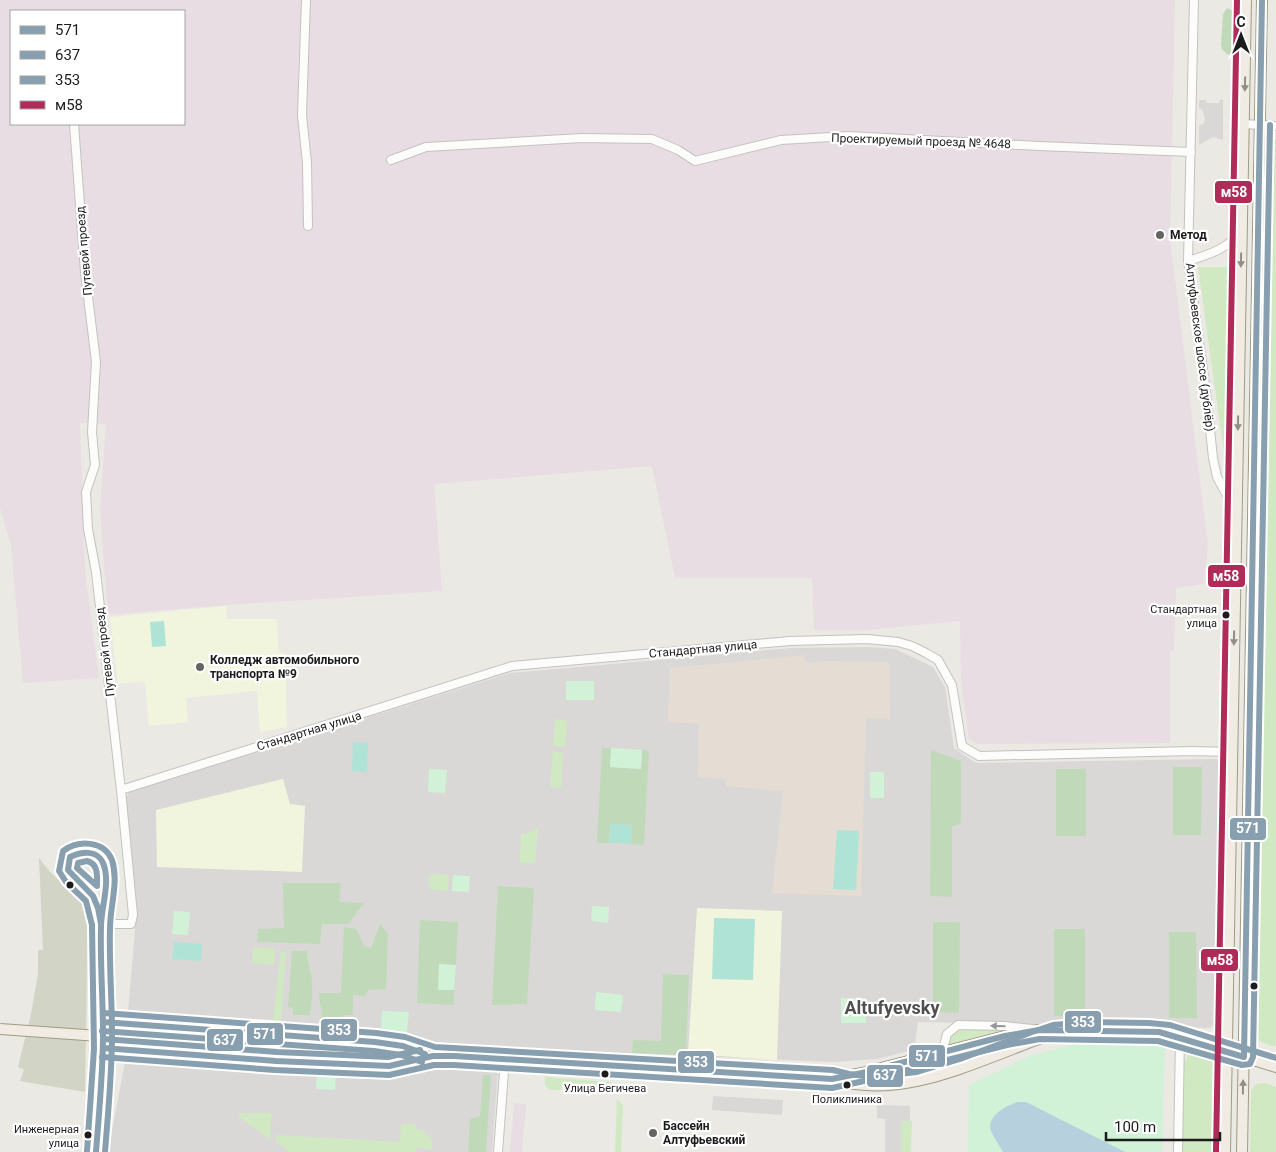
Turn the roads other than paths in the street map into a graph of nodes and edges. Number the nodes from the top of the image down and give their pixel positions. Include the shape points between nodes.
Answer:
1 (306, 0) edge
2 (1194, 0) edge
3 (1246, 0) edge
4 (1262, 0) edge
5 (1244, 124) junction
6 (74, 125) edge
7 (1261, 125) junction
8 (1276, 126) edge
9 (1191, 152) junction
10 (392, 160) dead end
11 (308, 226) dead end
12 (1242, 228) junction
13 (1188, 261) junction
14 (1237, 508) junction
15 (1232, 752) junction
16 (121, 790) junction
17 (103, 1022) junction
18 (0, 1029) edge
19 (1039, 1030) junction
20 (1087, 1031) junction
21 (1180, 1037) junction
22 (103, 1048) junction
23 (1226, 1052) junction
24 (942, 1053) junction
25 (433, 1056) junction
26 (1244, 1057) junction
27 (505, 1059) junction
28 (916, 1059) junction
29 (963, 1067) junction
30 (1276, 1067) edge
31 (832, 1078) junction
32 (919, 1081) junction
33 (96, 1152) edge
34 (498, 1152) edge
35 (1178, 1152) edge
36 (1225, 1152) edge
37 (1242, 1152) edge

1 - 11 street via 302,115
2 - 9 street, Алтуфьевское шоссе (дублёр)
3 -> 5 main road
4 - 7 main road
5 - 7 street
5 - 12 main road
6 - 16 street, Путевой проезд via 85,272 96,362 92,432 95,465 86,492 88,529 96,572
7 - 8 street
7 - 26 main road
9 - 10 street, Проектируемый проезд № 4648 via 848,136 781,140 695,161 652,139 582,138 426,147
9 - 13 street, Алтуфьевское шоссе (дублёр)
12 - 13 street via 1236,238 1224,246
12 -> 14 main road
13 - 14 street, Алтуфьевское шоссе (дублёр) via 1213,458 1225,492
14 -> 15 main road
15 - 16 street, Стандартная улица via 979,756 962,746 952,685 938,660 898,642 867,639 790,641 512,666
15 - 23 main road
16 - 17 street, Путевой проезд via 133,915 132,924 101,924
17 - 22 street, Путевой проезд
17 - 25 street via 375,1042 403,1046
18 - 25 main road, bridge
19 - 20 main road
19 - 24 main road
19 -> 24 street via 958,1025 947,1034
20 - 21 main road via 1154,1032
20 - 29 main road via 1045,1037
21 - 23 main road
21 - 35 street
22 - 25 street via 389,1066
22 - 33 street, Путевой проезд
23 - 26 main road
23 - 36 main road
24 - 28 main road
24 - 29 street via 951,1063
25 - 27 main road
26 - 30 main road
37 -> 26 main road
27 - 31 main road
27 - 34 street
28 - 31 main road
28 - 32 street via 927,1067
29 - 32 main road
31 - 32 main road via 873,1086

